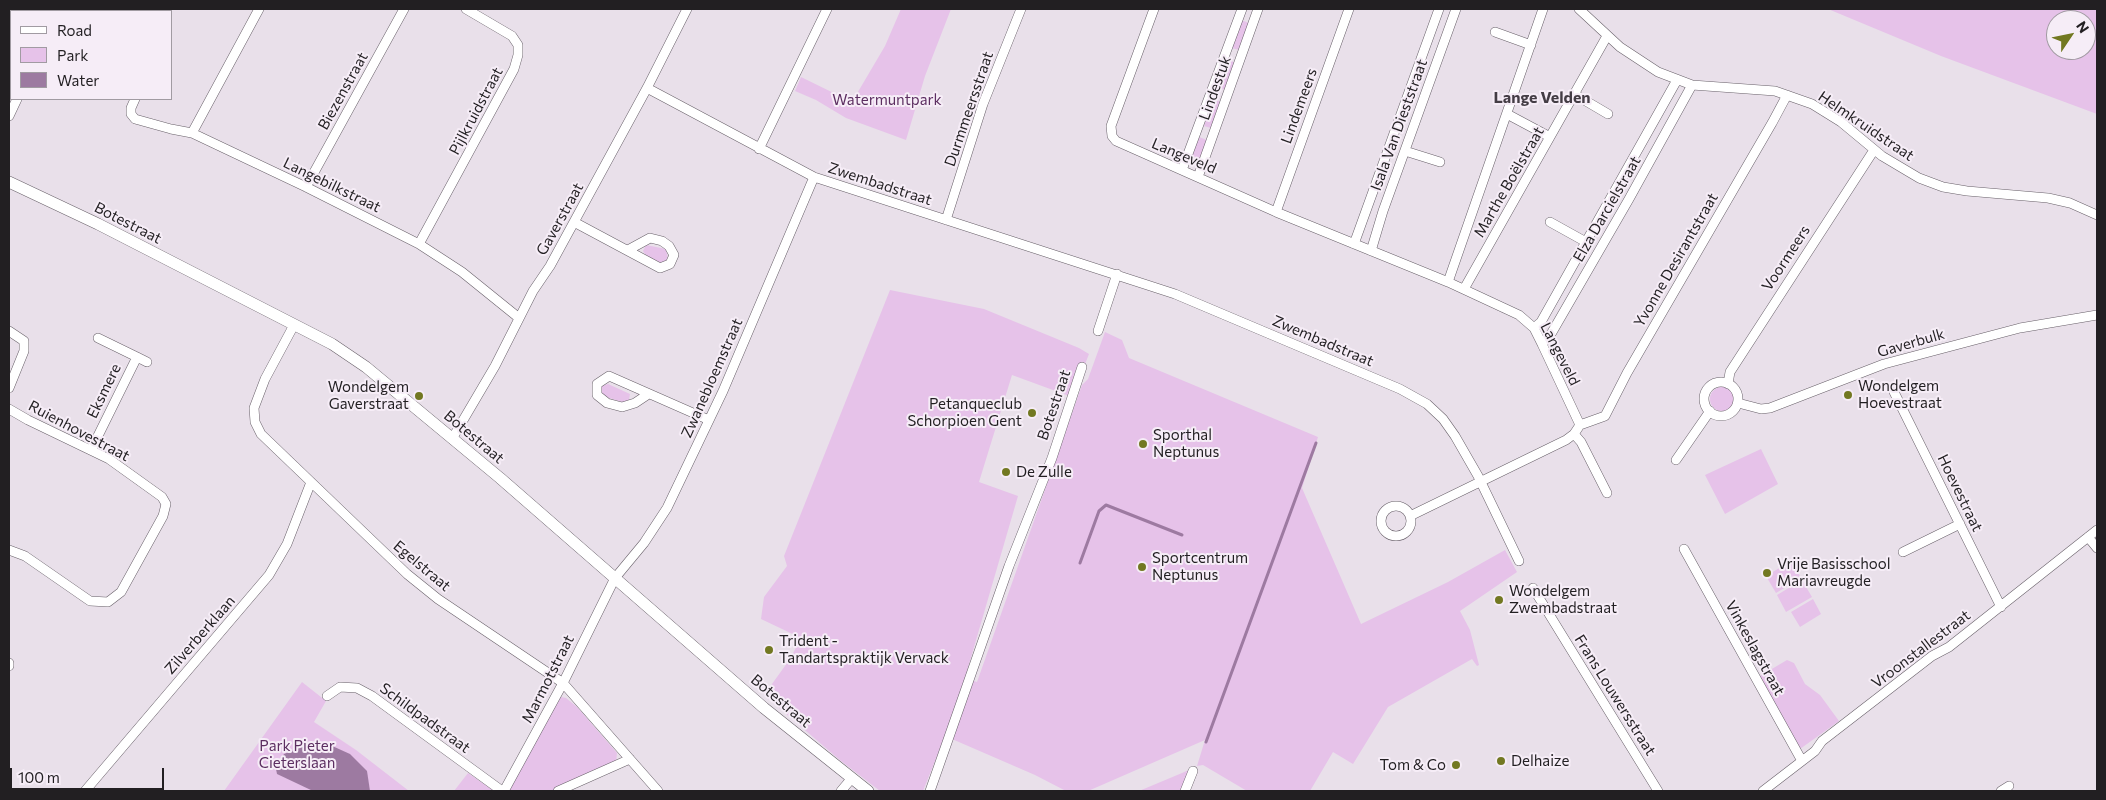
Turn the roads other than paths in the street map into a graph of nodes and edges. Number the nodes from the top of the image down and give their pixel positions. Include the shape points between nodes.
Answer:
1 (260, 9) edge
2 (404, 9) edge
3 (466, 9) edge
4 (687, 9) edge
5 (827, 9) edge
6 (1021, 9) edge
7 (1154, 9) edge
8 (1242, 9) edge
9 (1258, 9) edge
10 (1349, 9) edge
11 (1439, 9) edge
12 (1456, 9) edge
13 (1543, 9) edge
14 (1578, 9) edge
15 (1495, 32) dead end
16 (1607, 36) junction
17 (1531, 45) junction
18 (1677, 80) junction
19 (1692, 85) junction
20 (647, 88) junction
21 (1574, 94) junction
22 (1787, 95) junction
23 (17, 100) edge
24 (135, 100) edge
25 (1507, 114) junction
26 (1608, 114) dead end
27 (9, 116) edge
28 (192, 133) junction
29 (1550, 137) junction
30 (759, 149) junction
31 (1405, 150) junction
32 (1874, 150) junction
33 (1440, 162) dead end
34 (1182, 170) junction
35 (814, 177) junction
36 (1198, 177) junction
37 (1621, 180) junction
38 (10, 186) edge
39 (306, 187) junction
40 (1629, 199) junction
41 (1276, 212) junction
42 (2097, 215) edge
43 (946, 220) junction
44 (574, 222) junction
45 (1550, 222) dead end
46 (1586, 242) junction
47 (419, 244) junction
48 (1354, 244) junction
49 (628, 250) junction
50 (1371, 251) junction
51 (1117, 274) junction
52 (1448, 282) junction
53 (1464, 290) junction
54 (2097, 315) edge
55 (519, 318) junction
56 (294, 325) junction
57 (1534, 328) junction
58 (1098, 330) dead end
59 (9, 331) edge
60 (98, 338) dead end
61 (1542, 344) junction
62 (137, 357) junction
63 (147, 362) dead end
64 (1082, 367) dead end
65 (1728, 384) junction
66 (9, 388) edge
67 (1894, 392) dead end
68 (647, 395) junction
69 (1738, 403) junction
70 (9, 409) edge
71 (1710, 411) junction
72 (709, 420) junction
73 (1580, 425) junction
74 (1574, 434) junction
75 (452, 439) junction
76 (91, 450) junction
77 (1676, 460) dead end
78 (1481, 481) junction
79 (311, 482) junction
80 (1607, 494) dead end
81 (1410, 516) dead end
82 (1960, 524) junction
83 (2097, 530) edge
84 (2088, 537) junction
85 (2097, 548) edge
86 (1684, 549) dead end
87 (9, 550) edge
88 (1903, 552) dead end
89 (1519, 561) dead end
90 (615, 578) junction
91 (1532, 588) dead end
92 (2001, 607) junction
93 (563, 683) junction
94 (327, 696) dead end
95 (630, 759) junction
96 (1802, 761) junction
97 (1193, 771) dead end
98 (852, 778) junction
99 (85, 791) edge
100 (503, 791) edge
101 (558, 791) edge
102 (658, 791) edge
103 (841, 791) edge
104 (868, 791) edge
105 (930, 791) edge
106 (1185, 791) edge
107 (1658, 791) edge
108 (1763, 791) edge

1 - 28 street
2 - 39 street, Biezenstraat
3 - 47 street, Pijlkruidstraat via 512,36 518,45 518,55 514,69
4 - 20 street, Gaverstraat
5 - 30 street
6 - 43 street, Durmmeersstraat via 983,104
7 - 34 street, Langeveld via 1110,132 1120,143
8 - 34 street, Lindestuk
9 - 36 street, Lindestuk
10 - 41 street, Lindemeers
11 - 48 street, Isala Van Dieststraat
12 - 31 street, Isala Van Dieststraat
13 - 17 street
14 - 16 street, Helmkruidstraat
15 - 17 street
16 - 18 street, Helmkruidstraat via 1630,55
16 - 21 street, Marthe Boëlstraat
17 - 25 street
18 - 19 street, Helmkruidstraat
18 - 37 street, Elza Darcielstraat
19 - 22 street, Helmkruidstraat via 1775,91
19 - 40 street, Elza Darcielstraat
20 - 30 street, Zwembadstraat
20 - 44 street, Gaverstraat
21 - 26 street
21 - 29 street, Marthe Boëlstraat
22 - 32 street, Helmkruidstraat via 1812,104 1841,122
22 - 73 street, Yvonne Desirantstraat via 1605,416
23 - 27 street
24 - 28 street, Langebilkstraat via 131,114 135,119
25 - 29 street
25 - 52 street
28 - 39 street, Langebilkstraat
29 - 53 street, Marthe Boëlstraat
30 - 35 street, Zwembadstraat
31 - 33 street
31 - 50 street, Isala Van Dieststraat
32 - 42 street, Helmkruidstraat via 1919,178 1944,187 2048,198
32 - 65 street, Voormeers via 1730,372
34 - 36 street, Langeveld
35 - 43 street, Zwembadstraat
35 - 72 street, Zwanebloemstraat
36 - 41 street, Langeveld
37 - 40 street
37 - 46 street, Elza Darcielstraat
38 - 56 street, Botestraat via 98,224
39 - 47 street, Langebilkstraat
40 - 61 street, Elza Darcielstraat via 1551,334
41 - 48 street, Langeveld
43 - 51 street, Zwembadstraat
44 - 49 street
44 - 55 street, Gaverstraat
45 - 46 street
46 - 57 street, Elza Darcielstraat via 1541,322
47 - 55 street, Langebilkstraat via 462,272
48 - 50 street, Langeveld
49 - 49 street via 660,268 670,264 674,255 662,241 650,238
50 - 52 street, Langeveld
51 - 58 street
51 - 78 street, Zwembadstraat via 1192,301 1400,389 1427,404 1455,436
52 - 53 street, Langeveld
53 - 57 street, Langeveld via 1519,315
54 - 69 street, Gaverbulk via 2020,328 1884,364 1770,408
55 - 75 street, Gaverstraat
56 - 75 street, Botestraat via 332,344 366,367
56 - 79 street, Egelstraat via 254,408 255,422 261,434
57 - 61 street, Langeveld
59 - 66 street via 24,341 24,352
60 - 62 street, Eksmere
61 - 73 street, Langeveld
62 - 63 street
62 - 76 street, Eksmere
64 - 105 street, Botestraat
65 - 69 street via 1736,392
65 - 71 street via 1719,383 1708,390 1705,402
67 - 82 street, Hoevestraat
68 - 68 street via 608,376 597,384 597,395 607,403 622,407
68 - 72 street
69 - 71 street via 1726,416 1717,416
70 - 76 street, Ruienhovestraat
71 - 77 street
72 - 90 street, Zwanebloemstraat via 667,508
73 - 74 street
74 - 78 street
74 - 80 street
75 - 90 street, Botestraat
76 - 87 street, Ruienhovestraat via 154,491 166,504 163,516 121,592 108,602 90,601 24,556
78 - 81 street
78 - 89 street, Zwembadstraat
79 - 93 street, Egelstraat via 407,574 438,599
79 - 99 street, Zilverberklaan via 287,544 269,575
82 - 88 street
82 - 92 street, Hoevestraat
83 - 84 street, Vroonstallestraat
84 - 85 street
84 - 92 street, Vroonstallestraat
86 - 96 street, Vinkeslagstraat
90 - 93 street, Marmotstraat
90 - 98 street, Botestraat via 764,708
91 - 107 street, Frans Louwersstraat
92 - 96 street, Vroonstallestraat via 1924,662 1822,741
93 - 95 street, Egelstraat
93 - 100 street, Marmotstraat
94 - 100 street, Schildpadstraat via 340,687 357,688 372,696
95 - 101 street
95 - 102 street, Egelstraat
96 - 108 street, Vroonstallestraat
97 - 106 street
98 - 103 street
98 - 104 street, Botestraat

